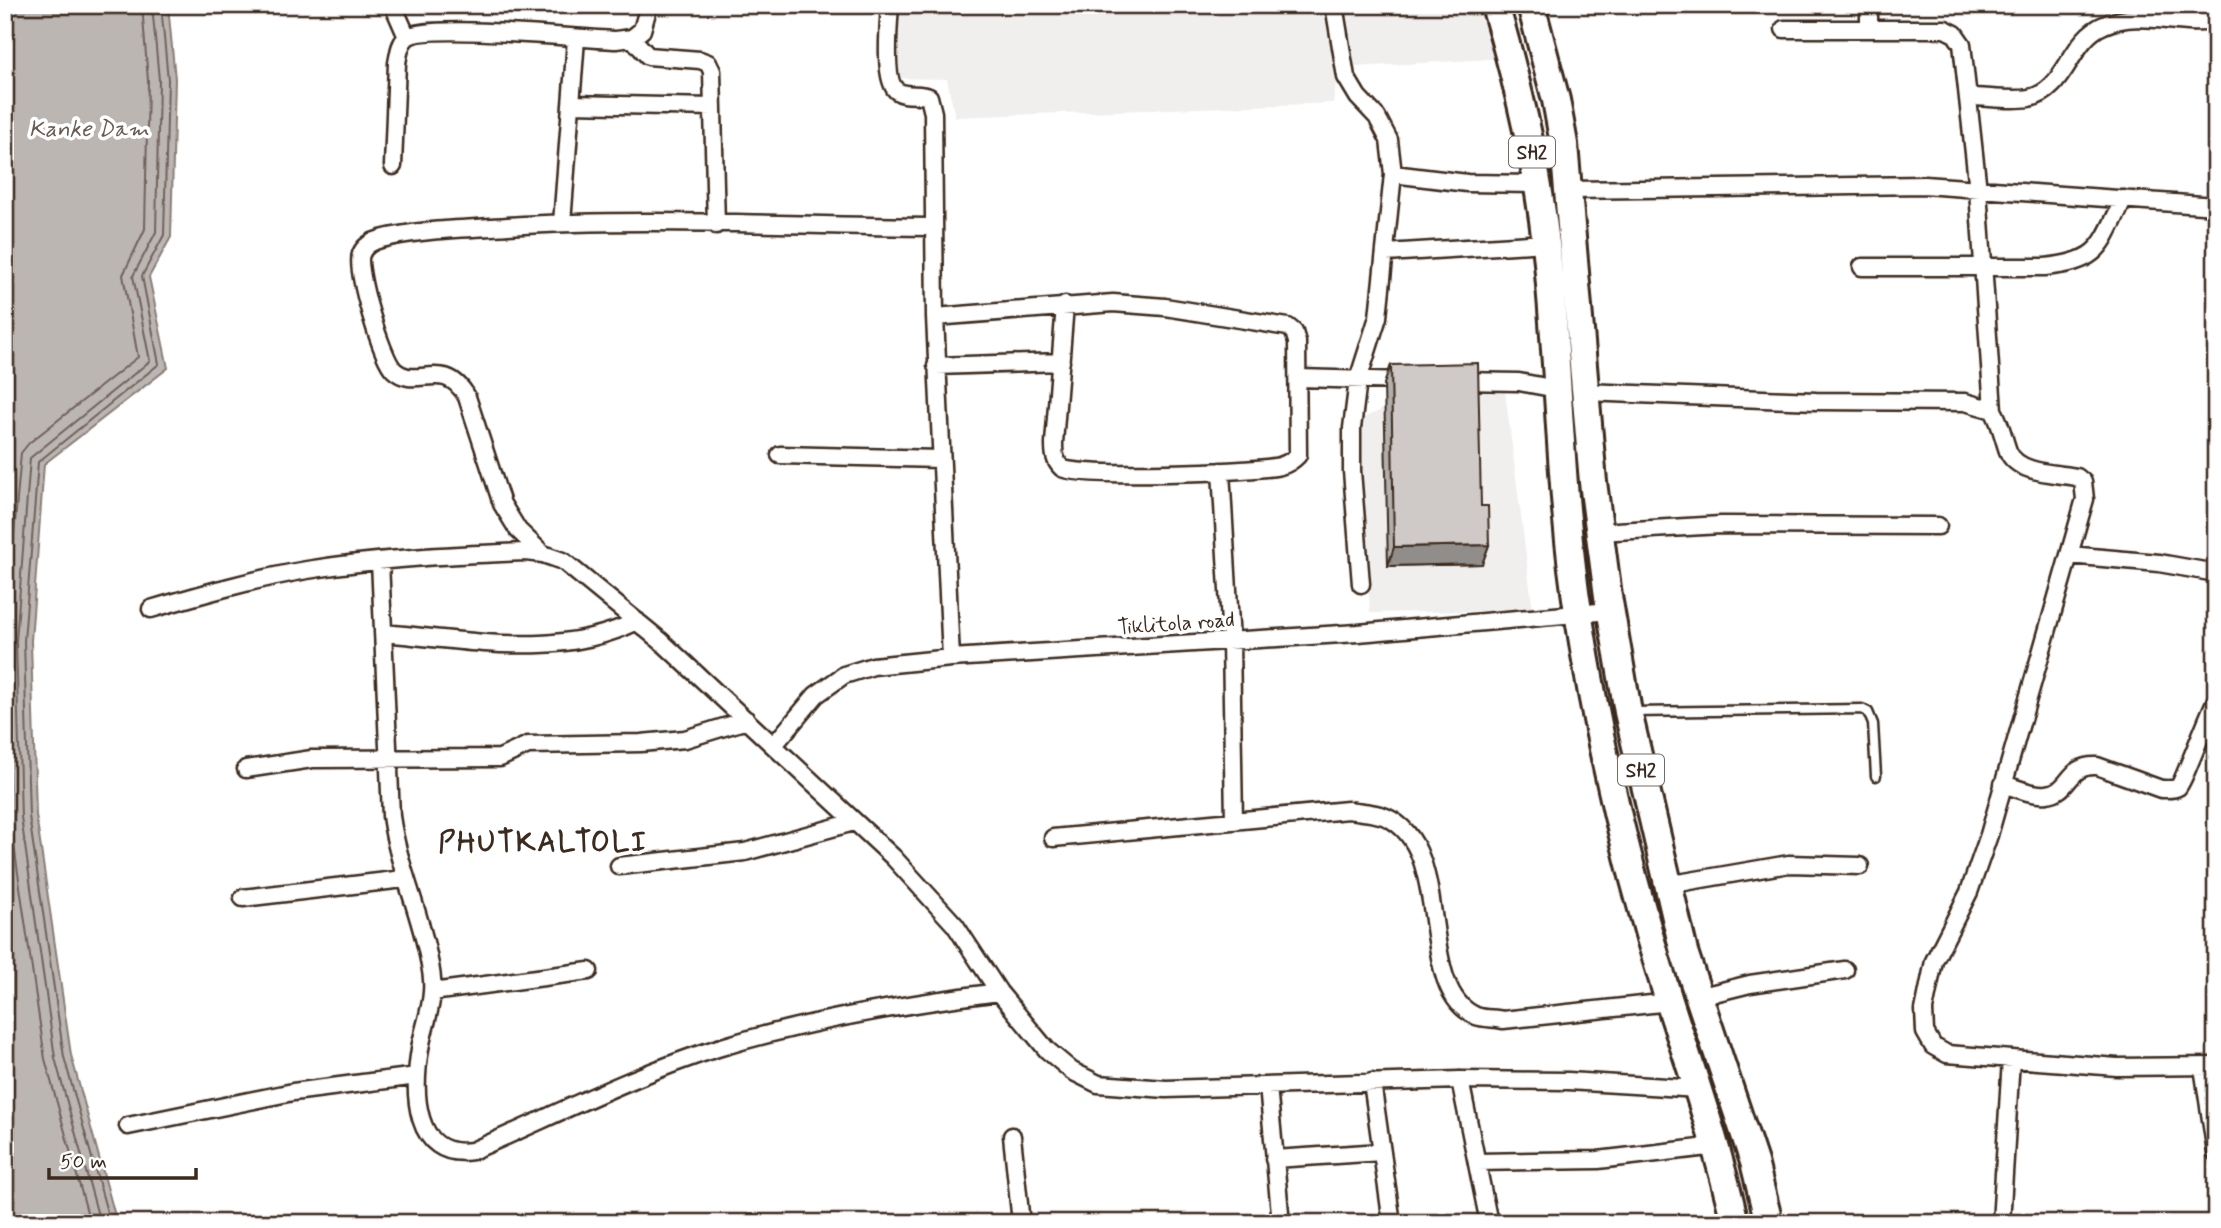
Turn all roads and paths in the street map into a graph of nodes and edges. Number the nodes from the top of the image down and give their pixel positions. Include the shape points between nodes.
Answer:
1 (393, 5) edge
2 (649, 5) edge
3 (890, 5) edge
4 (1334, 5) edge
5 (1495, 5) edge
6 (1531, 5) edge
7 (1869, 5) edge
8 (2216, 21) edge
9 (1784, 29) dead end
10 (1869, 29) junction
11 (407, 37) junction
12 (632, 38) junction
13 (576, 39) junction
14 (1969, 97) junction
15 (571, 104) junction
16 (713, 107) junction
17 (393, 166) dead end
18 (1393, 174) junction
19 (1538, 184) junction
20 (1570, 190) junction
21 (1978, 190) junction
22 (2124, 199) junction
23 (2216, 206) edge
24 (562, 223) junction
25 (716, 225) junction
26 (932, 227) junction
27 (1546, 243) junction
28 (1386, 253) junction
29 (1984, 265) junction
30 (1862, 267) dead end
31 (1065, 304) junction
32 (934, 317) junction
33 (1061, 362) junction
34 (936, 366) junction
35 (1299, 377) junction
36 (1358, 380) junction
37 (1557, 389) junction
38 (1585, 392) junction
39 (1993, 411) junction
40 (780, 455) dead end
41 (939, 459) junction
42 (1221, 471) junction
43 (1938, 526) dead end
44 (1600, 532) junction
45 (543, 554) junction
46 (2069, 555) junction
47 (380, 561) junction
48 (2216, 573) edge
49 (1361, 584) dead end
50 (151, 609) dead end
51 (1610, 611) junction
52 (1578, 615) junction
53 (638, 621) junction
54 (383, 633) junction
55 (1231, 641) junction
56 (951, 658) junction
57 (2216, 700) edge
58 (1628, 712) junction
59 (747, 720) junction
60 (774, 745) junction
61 (387, 760) junction
62 (246, 769) dead end
63 (1876, 776) dead end
64 (2003, 784) junction
65 (1234, 821) junction
66 (855, 822) junction
67 (1053, 838) dead end
68 (619, 866) dead end
69 (1860, 866) dead end
70 (404, 879) junction
71 (1667, 885) junction
72 (243, 898) dead end
73 (1845, 970) dead end
74 (589, 971) dead end
75 (432, 992) junction
76 (999, 992) junction
77 (1698, 997) junction
78 (1670, 1002) junction
79 (2011, 1059) junction
80 (2209, 1066) edge
81 (417, 1076) junction
82 (1460, 1080) junction
83 (1372, 1082) junction
84 (1268, 1086) junction
85 (1699, 1089) junction
86 (128, 1126) dead end
87 (1012, 1136) dead end
88 (1717, 1146) junction
89 (1382, 1152) junction
90 (2216, 1153) edge
91 (1275, 1159) junction
92 (1477, 1163) junction
93 (1021, 1223) edge
94 (1281, 1223) edge
95 (1392, 1223) edge
96 (1489, 1223) edge
97 (1735, 1223) edge
98 (1769, 1223) edge
99 (2001, 1223) edge

1 - 11 street
2 - 12 street via 642,30
3 - 26 street via 891,85 897,91 929,97 932,104
4 - 18 street via 1346,77 1389,140
5 - 19 main road, SH2 via 1516,76
6 - 20 main road, SH2 via 1556,100
7 - 10 street
8 - 14 street via 2137,17 2102,25 2082,41 2045,92 2029,98
9 - 10 street
10 - 14 street via 1945,29 1955,34 1966,59
11 - 13 street via 423,31
11 - 17 street via 397,63
12 - 13 street
12 - 16 street via 648,56 708,63
13 - 15 street
14 - 21 street
15 - 16 street
15 - 24 street
16 - 25 street
18 - 19 street via 1468,183
18 - 28 street
19 - 27 main road, SH2
20 - 21 street via 1924,185
20 - 38 main road, SH2
21 - 22 street
21 - 29 street
22 - 23 street
22 - 29 street via 2087,259 2045,267
24 - 25 street
24 - 45 street via 381,239 368,244 360,255 373,318 394,370 405,376 447,376 460,383 502,504 518,530
25 - 26 street
26 - 32 street
27 - 28 street
27 - 37 main road, SH2
28 - 36 street via 1378,317
29 - 30 street
29 - 39 street
31 - 32 street
31 - 33 street
31 - 35 street via 1165,307 1288,327 1297,342
32 - 34 street
33 - 34 street
33 - 42 street via 1054,443 1055,458 1062,468 1096,474
34 - 41 street
35 - 36 street
35 - 42 street via 1298,455 1278,467
36 - 37 street via 1518,382
36 - 49 street via 1352,471
37 - 52 main road, SH2
38 - 39 street via 1965,402
38 - 44 main road, SH2
39 - 46 street via 2017,464 2083,482 2085,499
40 - 41 street
41 - 56 street
42 - 55 street
43 - 44 street via 1734,524
44 - 51 main road, SH2
45 - 47 street
45 - 53 street via 563,561
46 - 48 street
46 - 64 street
47 - 50 street via 307,569
47 - 54 street
51 - 52 street, Tiklitola road
51 - 58 main road, SH2
52 - 55 street, Tiklitola road
52 - 78 main road, SH2 via 1630,855
53 - 54 street via 577,642 542,645
53 - 59 street
54 - 61 street
55 - 56 street, Tiklitola road
55 - 65 street
56 - 60 street, Tiklitola road via 873,666 844,675 816,695
57 - 64 street via 2185,775 2172,789 2086,765 2054,793 2044,795
58 - 63 lane via 1862,709 1873,724
58 - 71 main road, SH2
59 - 60 street
59 - 61 street via 685,739 528,746 500,758
60 - 66 street
61 - 62 street via 313,759
61 - 70 street via 396,849
64 - 79 street via 1969,892 1934,961 1924,1010 1925,1032 1933,1046 1947,1054
65 - 67 street
65 - 78 street via 1348,810 1385,816 1406,831 1422,856 1445,976 1458,1001 1476,1016 1503,1020
66 - 68 street via 745,852
66 - 76 street via 929,894
69 - 71 street via 1789,864
70 - 72 street
70 - 75 street via 429,961
71 - 77 main road, SH2
73 - 77 street
74 - 75 street
75 - 81 street
76 - 81 street via 862,1012 717,1048 472,1150 453,1153 439,1148 422,1124
76 - 84 street via 1047,1051 1098,1084 1153,1089
77 - 98 main road, SH2 via 1754,1162
78 - 85 main road, SH2
79 - 80 street via 2117,1067
79 - 99 street
80 - 90 street
81 - 86 street via 293,1092
82 - 83 street
82 - 85 street
82 - 92 street
83 - 84 street
83 - 89 street
84 - 91 street
85 - 88 main road, SH2
87 - 93 street
88 - 92 street via 1598,1160
88 - 97 main road, SH2
89 - 91 street
89 - 95 street
91 - 94 street
92 - 96 street

